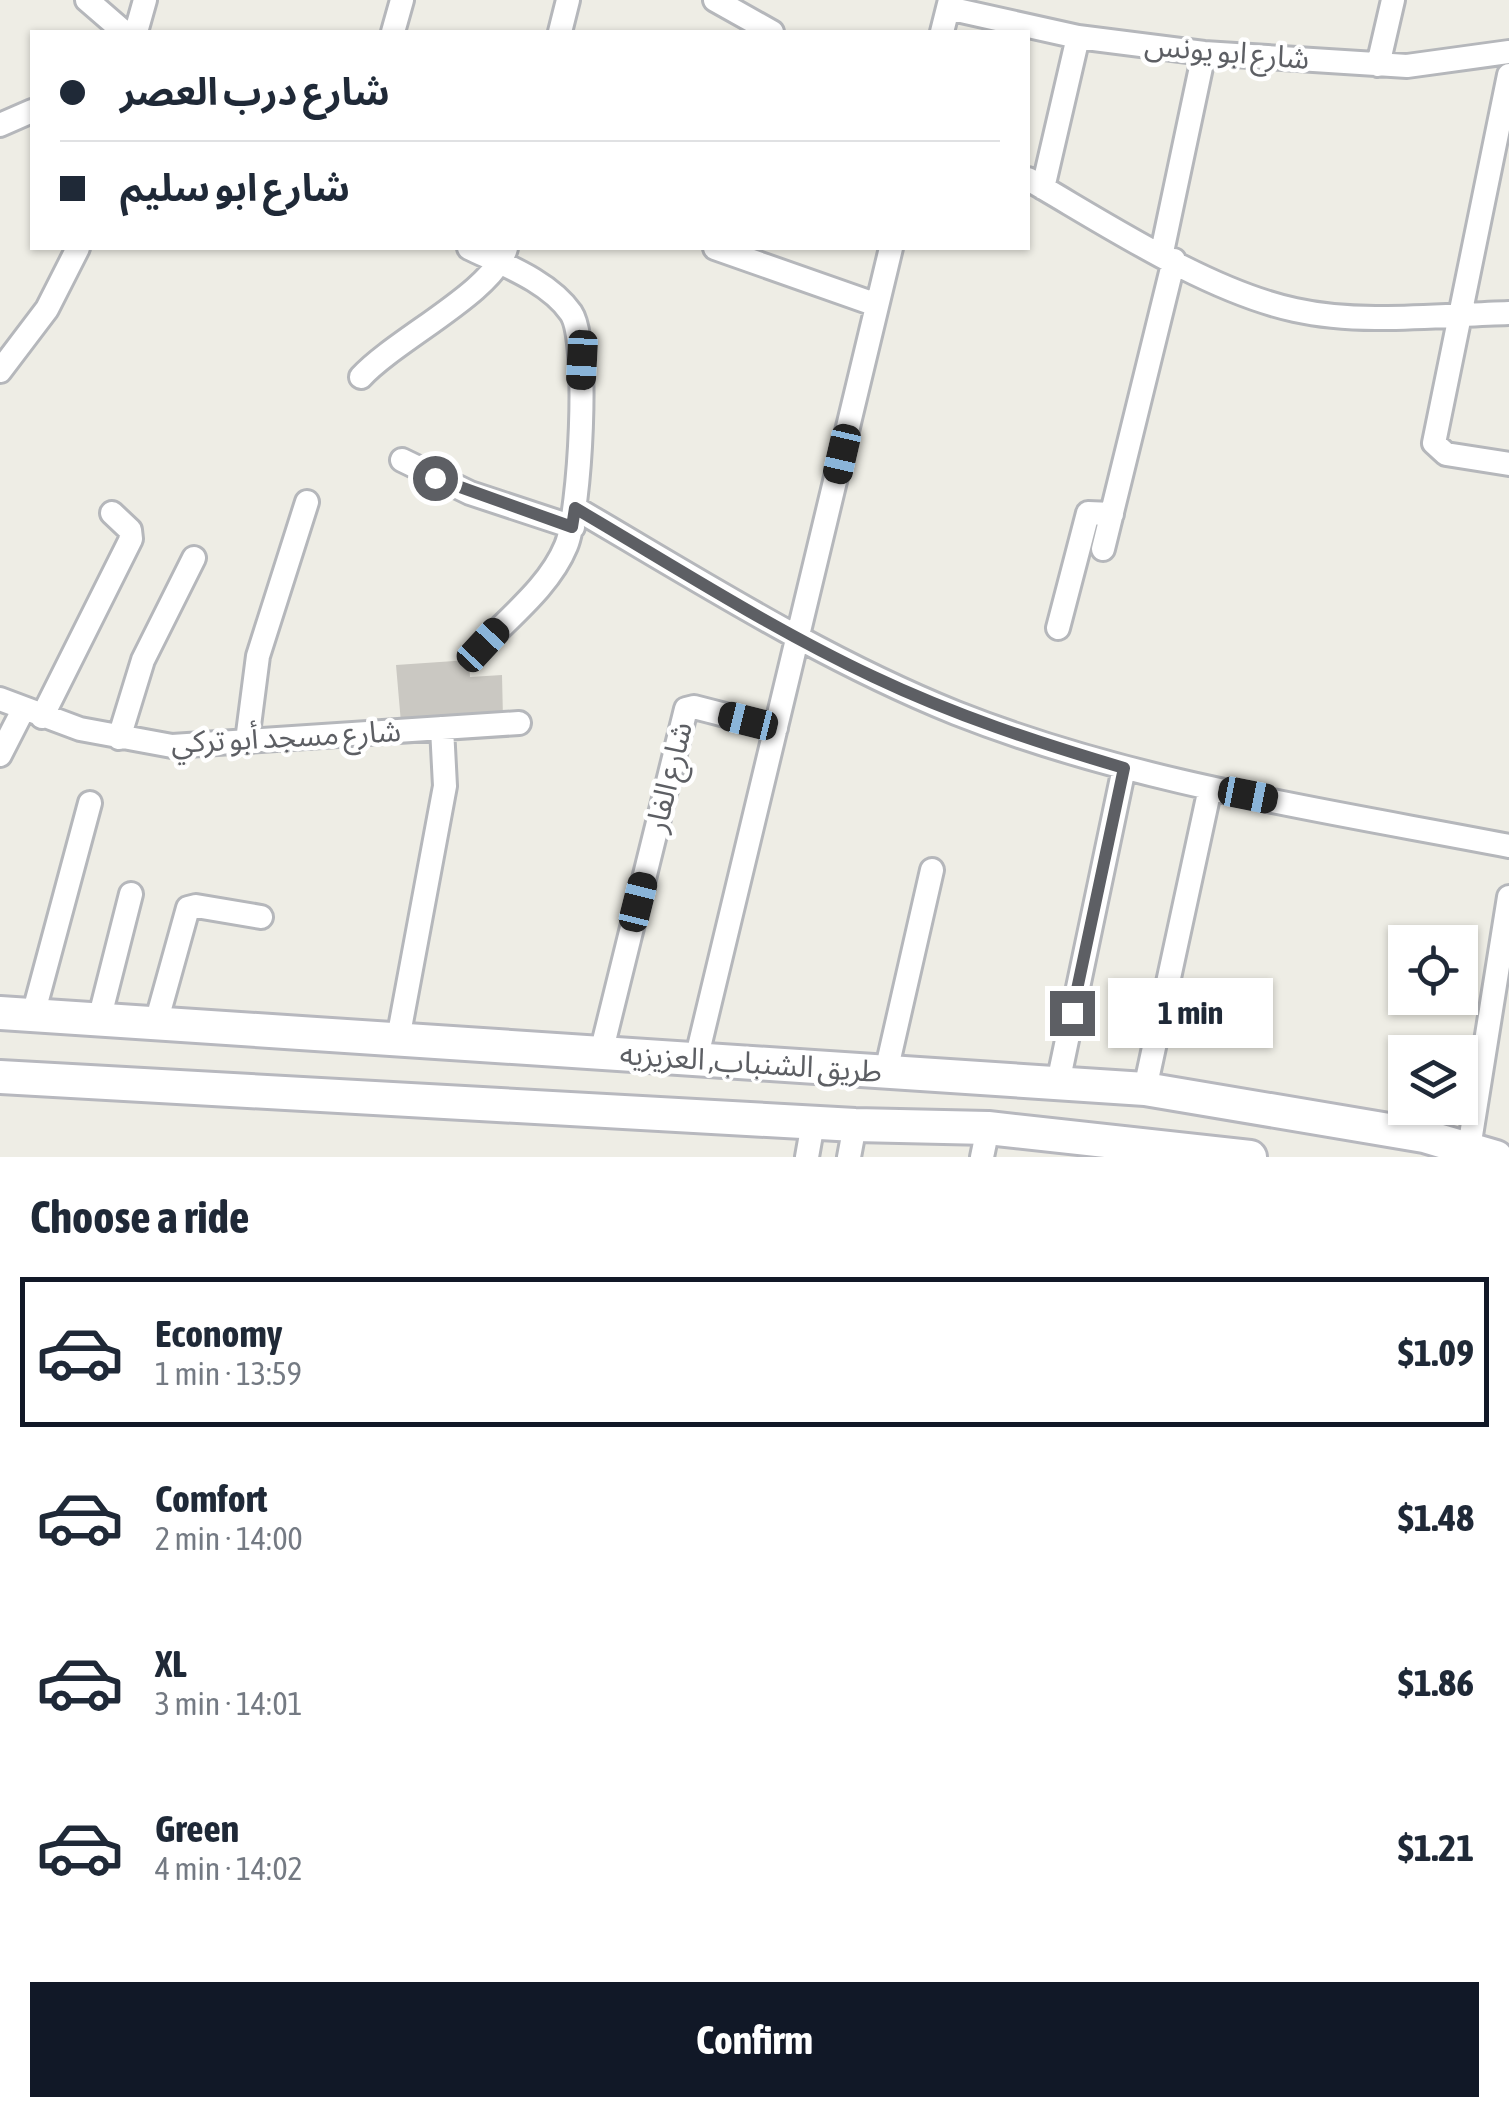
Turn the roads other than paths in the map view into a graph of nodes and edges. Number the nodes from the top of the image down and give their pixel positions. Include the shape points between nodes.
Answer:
1 (87, 0) edge
2 (145, 0) edge
3 (402, 0) edge
4 (568, 0) edge
5 (714, 0) edge
6 (1394, 0) edge
7 (949, 4) edge
8 (122, 30) edge
9 (137, 30) edge
10 (394, 30) edge
11 (560, 30) edge
12 (768, 30) edge
13 (942, 30) edge
14 (1078, 37) junction
15 (1509, 52) edge
16 (1204, 53) junction
17 (1378, 64) junction
18 (1509, 75) edge
19 (30, 112) edge
20 (0, 125) edge
21 (1035, 183) edge
22 (77, 250) edge
23 (478, 250) edge
24 (720, 250) edge
25 (891, 250) edge
26 (504, 256) edge
27 (1168, 256) junction
28 (877, 305) junction
29 (1509, 313) edge
30 (1460, 314) junction
31 (0, 370) edge
32 (361, 377) dead end
33 (402, 460) dead end
34 (1509, 464) edge
35 (308, 502) dead end
36 (112, 513) dead end
37 (1112, 514) junction
38 (574, 518) junction
39 (1103, 549) dead end
40 (194, 558) dead end
41 (1058, 628) dead end
42 (798, 639) junction
43 (483, 645) dead end
44 (0, 699) edge
45 (32, 714) junction
46 (519, 723) dead end
47 (442, 728) junction
48 (776, 728) junction
49 (120, 738) junction
50 (247, 741) junction
51 (0, 755) edge
52 (1124, 768) junction
53 (1210, 788) junction
54 (90, 803) dead end
55 (1509, 846) edge
56 (932, 870) dead end
57 (131, 894) dead end
58 (1509, 896) edge
59 (261, 917) dead end
60 (0, 1012) edge
61 (34, 1015) junction
62 (99, 1020) junction
63 (156, 1023) junction
64 (398, 1040) junction
65 (601, 1053) junction
66 (696, 1060) junction
67 (886, 1072) junction
68 (0, 1077) edge
69 (1058, 1083) junction
70 (1146, 1089) junction
71 (814, 1123) junction
72 (852, 1141) edge
73 (985, 1143) edge
74 (1483, 1152) edge
75 (1213, 1154) edge
76 (807, 1157) edge
77 (1250, 1157) edge

1 - 8 street
2 - 9 street
3 - 10 street
4 - 11 street
5 - 12 street
6 - 17 street
7 - 13 street
7 - 14 street, شارع ابو يونس
14 - 16 street, شارع ابو يونس
14 - 21 street
15 - 17 street, شارع ابو يونس via 1461,62
16 - 17 street, شارع ابو يونس
16 - 27 street
18 - 30 street
19 - 20 street
21 - 27 street
22 - 31 street via 47,308
23 - 26 street
24 - 28 street
25 - 28 street
26 - 32 street via 487,280
26 - 38 street via 559,298 581,338
27 - 30 street via 1226,289 1297,311
27 - 37 street
28 - 42 street
29 - 30 street
30 - 34 street via 1434,443 1446,454
33 - 38 street via 470,493
35 - 50 street via 258,656
36 - 45 street via 131,540
37 - 39 street
37 - 41 street via 1088,514
38 - 42 street
38 - 43 street via 546,578
40 - 49 street via 143,660
42 - 48 street
42 - 52 street via 958,713
44 - 45 street, شارع مسجد أبو تركي
45 - 49 street, شارع مسجد أبو تركي
45 - 51 street
46 - 47 street, شارع مسجد أبو تركي
47 - 50 street, شارع مسجد أبو تركي
47 - 64 street via 445,786
48 - 65 street, شارع الفار via 686,709
48 - 66 street
49 - 50 street, شارع مسجد أبو تركي via 172,746
52 - 53 street
52 - 69 street
53 - 55 street
53 - 70 street
54 - 61 street
56 - 67 street
57 - 62 street
58 - 74 street
59 - 63 street via 188,908
60 - 61 street, طريق الشنباب, العزيزيه
61 - 62 street, طريق الشنباب, العزيزيه
62 - 63 street, طريق الشنباب, العزيزيه
63 - 64 street, طريق الشنباب, العزيزيه
64 - 65 street, طريق الشنباب, العزيزيه
65 - 66 street, طريق الشنباب, العزيزيه
66 - 67 street, طريق الشنباب, العزيزيه
67 - 69 street, طريق الشنباب, العزيزيه
68 - 71 street, طريق الشنباب, العزيزيه
69 - 70 street, طريق الشنباب, العزيزيه
70 - 74 street, طريق الشنباب, العزيزيه
71 - 72 street, طريق الشنباب, العزيزيه
71 - 76 street
72 - 73 street, طريق الشنباب, العزيزيه
73 - 75 street, طريق الشنباب, العزيزيه
75 - 77 street, طريق الشنباب, العزيزيه

